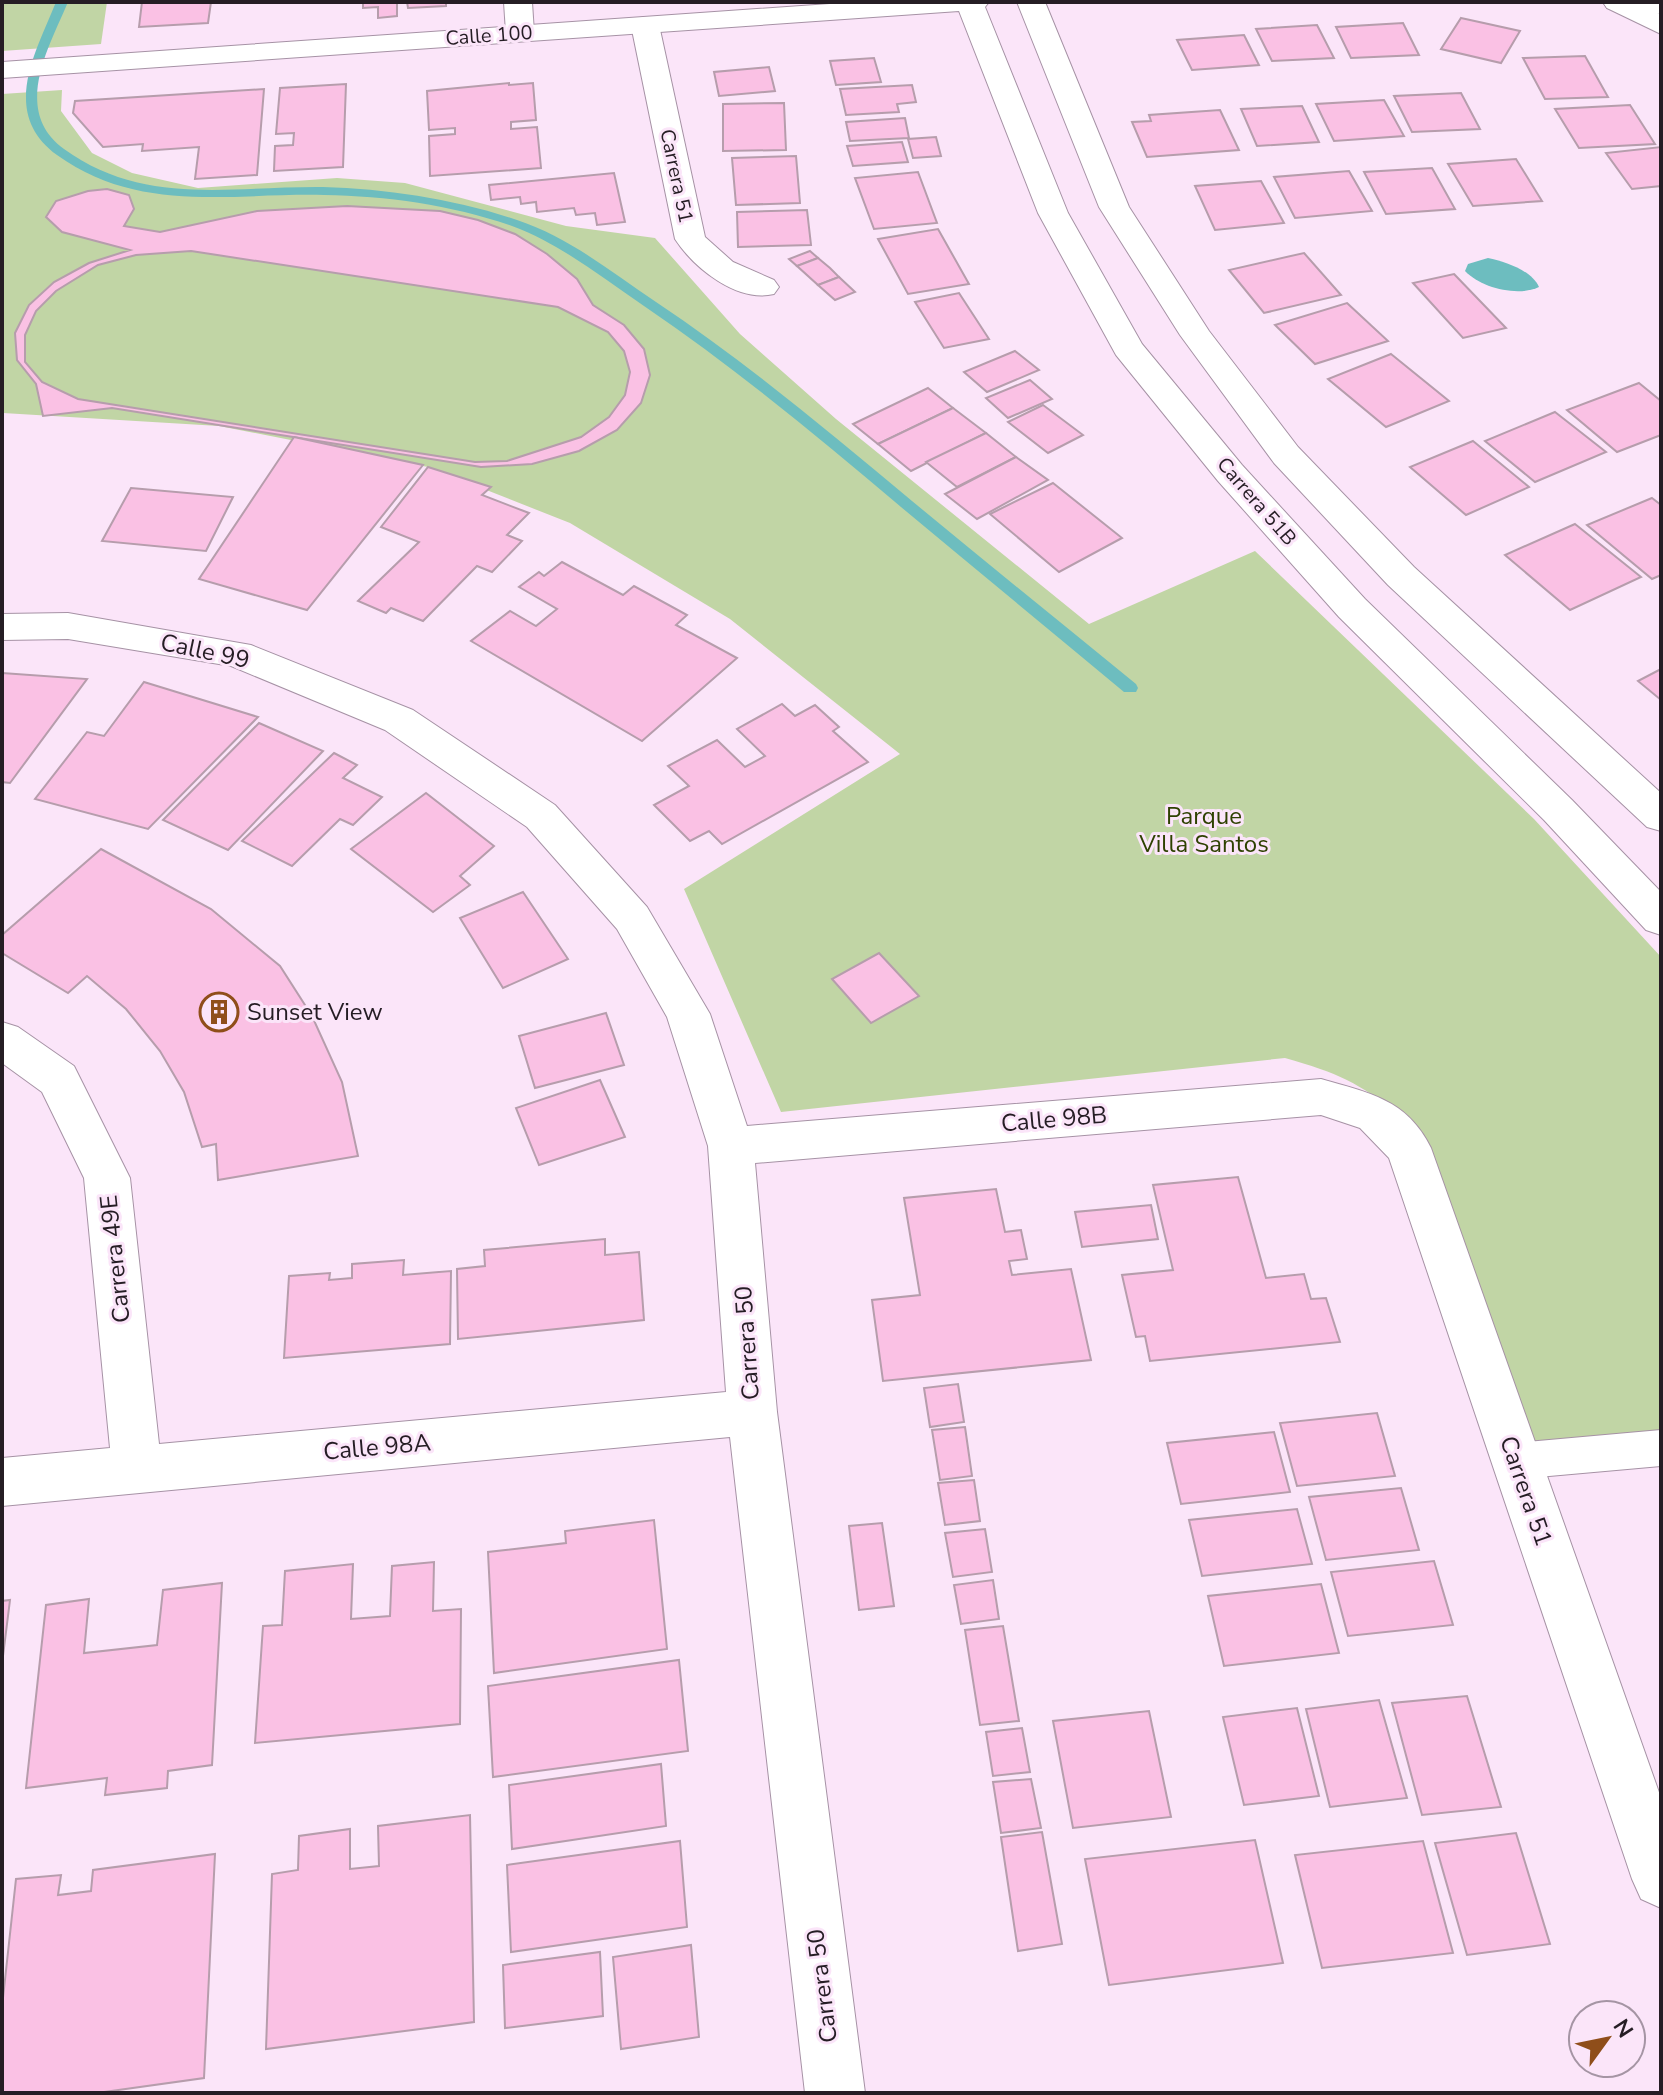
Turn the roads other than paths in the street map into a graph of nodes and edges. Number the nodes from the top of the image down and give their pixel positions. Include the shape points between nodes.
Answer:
1 (518, 2) edge
2 (969, 2) edge
3 (975, 2) edge
4 (1031, 2) edge
5 (1617, 2) edge
6 (1661, 6) edge
7 (645, 25) junction
8 (1661, 26) edge
9 (520, 33) junction
10 (2, 70) edge
11 (763, 287) dead end
12 (2, 627) edge
13 (399, 720) joint
14 (1661, 816) edge
15 (1661, 919) edge
16 (2, 1040) edge
17 (1375, 1114) joint
18 (731, 1146) junction
19 (752, 1412) junction
20 (1661, 1448) edge
21 (1515, 1461) junction
22 (137, 1470) junction
23 (2, 1482) edge
24 (1661, 1879) edge
25 (835, 2093) edge

1 - 9 street
2 - 3 street, Calle 100
2 - 7 street, Calle 100
2 - 15 street, Carrera 51B via 1053,213 1128,348 1230,473 1352,608
4 - 14 street via 1114,207 1196,335 1286,455 1401,576
5 - 6 street
5 - 8 street
7 - 9 street, Calle 100
7 - 11 street, Carrera 51 via 690,239 709,262
9 - 10 street, Calle 100
12 - 13 street, Calle 99 via 68,626 238,654
13 - 18 street, Carrera 50 via 541,816 632,918 688,1014
16 - 22 street, Carrera 49E via 58,1079 107,1178
17 - 18 street, Calle 98B via 1321,1097
17 - 21 street, Carrera 51 via 1408,1148
18 - 19 street, Carrera 50
19 - 22 street, Calle 98A
19 - 25 street, Carrera 50
20 - 21 lane
21 - 24 street, Carrera 51
22 - 23 street, Calle 98A

